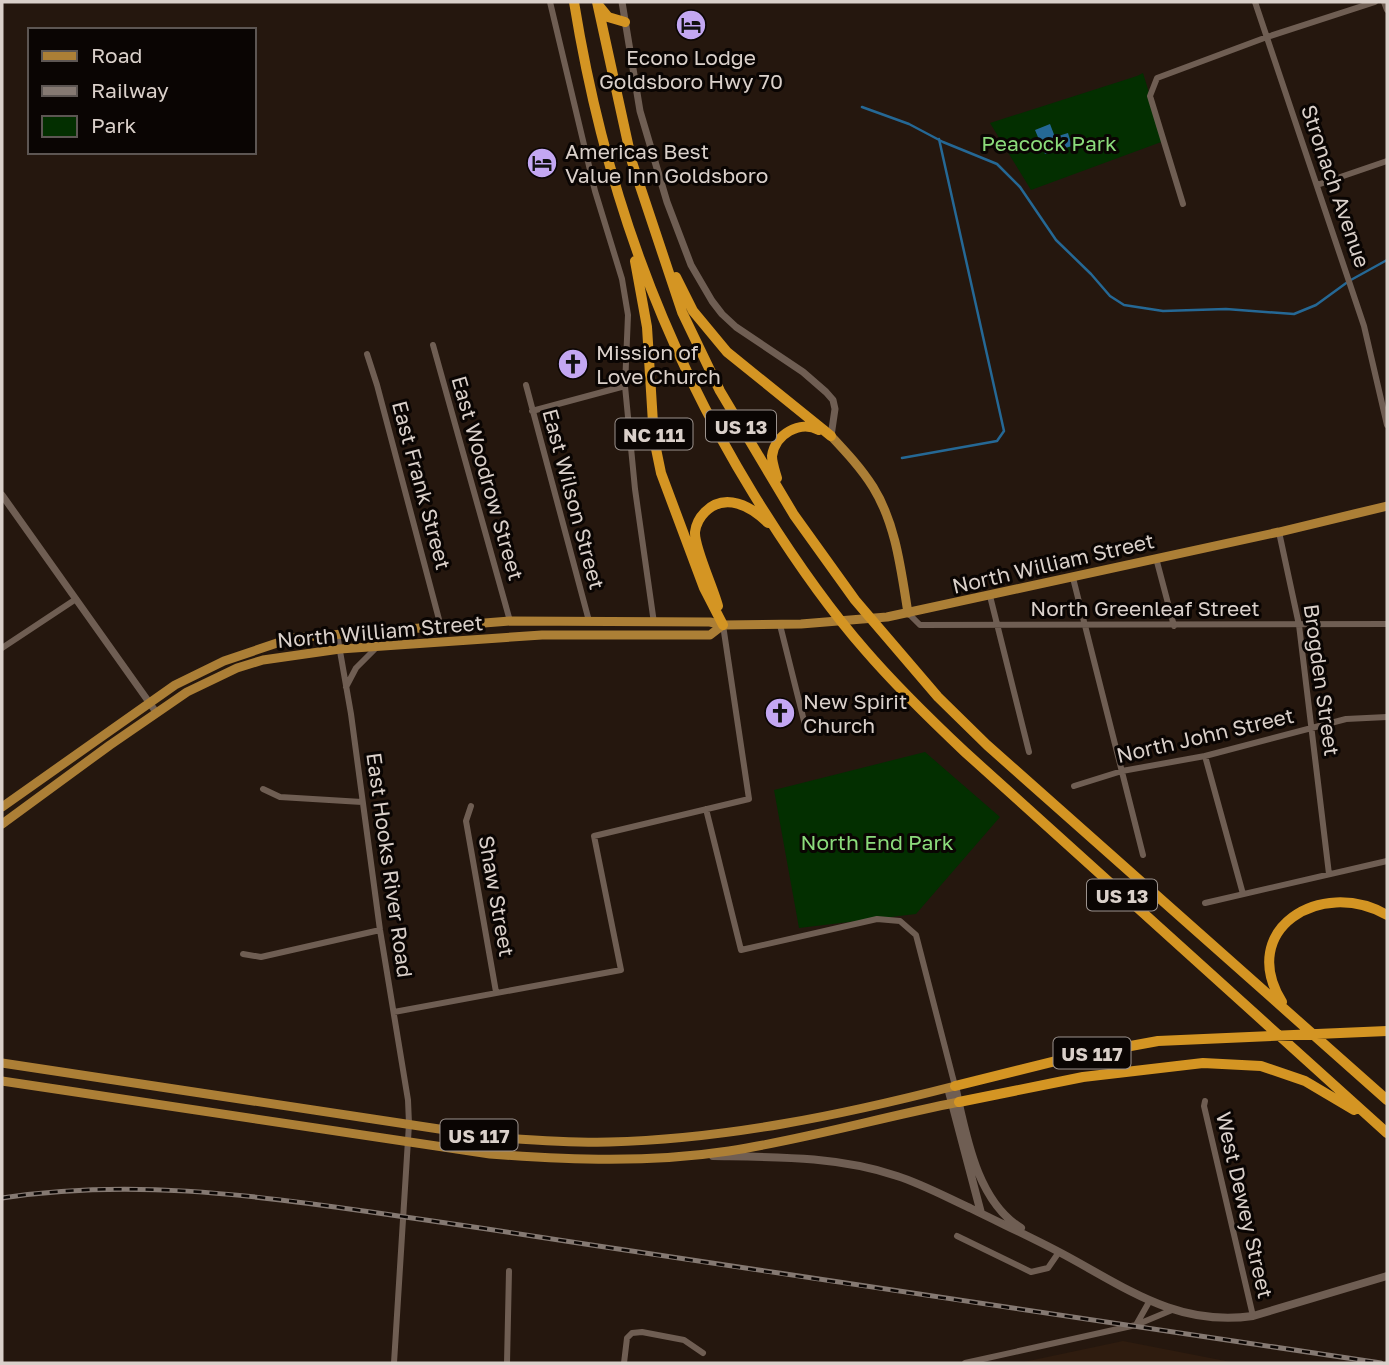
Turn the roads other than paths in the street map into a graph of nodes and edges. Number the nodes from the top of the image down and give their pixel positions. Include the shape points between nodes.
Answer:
1 (550, 2) edge
2 (573, 2) edge
3 (622, 2) edge
4 (1255, 2) edge
5 (1375, 2) edge
6 (1384, 2) edge
7 (597, 3) edge
8 (1387, 10) edge
9 (625, 22) junction
10 (1266, 37) junction
11 (606, 48) junction
12 (1387, 162) edge
13 (1317, 185) junction
14 (1183, 204) dead end
15 (629, 231) junction
16 (656, 236) junction
17 (433, 345) dead end
18 (367, 354) dead end
19 (526, 385) dead end
20 (625, 386) junction
21 (532, 411) junction
22 (1387, 425) edge
23 (831, 436) junction
24 (2, 495) edge
25 (1387, 506) edge
26 (794, 515) junction
27 (1279, 532) junction
28 (786, 547) junction
29 (1156, 558) junction
30 (1073, 578) junction
31 (990, 596) junction
32 (76, 599) junction
33 (908, 613) junction
34 (510, 621) junction
35 (589, 621) junction
36 (654, 623) junction
37 (1387, 624) edge
38 (723, 625) junction
39 (780, 625) junction
40 (1084, 625) junction
41 (1299, 625) junction
42 (997, 626) junction
43 (1174, 626) junction
44 (441, 627) junction
45 (337, 634) junction
46 (378, 646) junction
47 (2, 648) edge
48 (340, 649) junction
49 (346, 687) junction
50 (149, 702) junction
51 (156, 712) junction
52 (1387, 717) edge
53 (806, 729) dead end
54 (1310, 729) junction
55 (1029, 752) dead end
56 (1205, 756) junction
57 (1122, 772) junction
58 (1074, 786) dead end
59 (263, 789) dead end
60 (362, 802) junction
61 (3, 804) edge
62 (471, 806) dead end
63 (706, 809) junction
64 (2, 815) edge
65 (2, 824) edge
66 (1143, 855) dead end
67 (1387, 861) edge
68 (1329, 874) junction
69 (1243, 894) junction
70 (1205, 903) dead end
71 (1387, 915) edge
72 (380, 930) junction
73 (243, 954) dead end
74 (496, 992) junction
75 (394, 1012) junction
76 (1298, 1021) junction
77 (1387, 1031) edge
78 (2, 1063) edge
79 (2, 1082) edge
80 (952, 1087) junction
81 (1387, 1100) edge
82 (1205, 1101) dead end
83 (955, 1102) junction
84 (409, 1124) junction
85 (1387, 1134) edge
86 (407, 1142) junction
87 (571, 1142) junction
88 (678, 1156) junction
89 (570, 1159) junction
90 (984, 1215) junction
91 (957, 1236) dead end
92 (1059, 1252) junction
93 (509, 1271) dead end
94 (1387, 1276) edge
95 (1149, 1302) junction
96 (1171, 1310) junction
97 (1253, 1316) junction
98 (1136, 1325) junction
99 (703, 1353) dead end
100 (394, 1363) edge
101 (507, 1363) edge
102 (624, 1363) edge
103 (965, 1363) edge

1 - 20 street via 595,191 622,279 628,315
2 - 15 highway, US 13 via 610,172
3 - 9 street
4 - 10 street, Stronach Avenue
5 - 10 street
6 - 8 street
7 - 9 highway via 608,17
7 - 11 highway, US 13
9 - 11 highway via 613,29
9 - 23 street via 640,111 691,265 722,314 803,372 833,400
10 - 13 street, Stronach Avenue
10 - 14 street via 1157,78 1150,96
11 - 16 highway, US 13 via 632,162
12 - 13 street
13 - 22 street, Stronach Avenue via 1364,326
15 - 28 highway, US 13 via 692,385
15 - 38 highway, NC 111 via 647,327 654,439 661,473 704,588
16 - 23 highway via 693,312 727,352
16 - 26 highway, US 13 via 682,312 720,391
17 - 34 street, East Woodrow Street
18 - 44 street, East Frank Street
19 - 21 street, East Wilson Street
20 - 21 street
20 - 36 street
21 - 35 street, East Wilson Street
23 - 26 highway via 805,426 794,428 778,441 774,468
23 - 33 main road via 856,463 883,507 898,555
24 - 32 street
25 - 27 main road, North William Street
26 - 76 highway, US 13 via 855,600 938,697
27 - 29 main road, North William Street
27 - 41 street, Brogden Street
28 - 38 highway via 766,521 738,503 720,502 703,514 697,523 696,542
28 - 85 highway, US 13 via 864,649 911,701
29 - 30 main road, North William Street
29 - 43 street
30 - 31 main road, North William Street
30 - 40 street
31 - 33 main road, North William Street
31 - 42 street
32 - 47 street
32 - 50 street
33 - 39 main road, North William Street
33 - 42 street, North Greenleaf Street via 920,625
34 - 35 main road, North William Street
34 - 44 main road, North William Street
35 - 36 main road, North William Street
36 - 38 main road, North William Street
37 - 41 street, North Greenleaf Street
38 - 39 main road, North William Street
38 - 46 main road, North William Street via 710,635 542,635
38 - 63 street via 749,799
39 - 53 street
40 - 42 street, North Greenleaf Street
40 - 43 street, North Greenleaf Street
40 - 57 street
41 - 43 street, North Greenleaf Street
41 - 54 street, Brogden Street
42 - 55 street
44 - 45 main road, North William Street
45 - 48 street, East Hooks River Road
45 - 50 main road, North William Street via 292,638 259,648 201,670
46 - 48 main road, North William Street
46 - 49 street via 356,668
48 - 49 street, East Hooks River Road
48 - 51 main road, North William Street via 237,668
49 - 60 street, East Hooks River Road
50 - 51 street
50 - 61 main road, North William Street
51 - 65 main road, North William Street
52 - 54 street, North John Street via 1346,719
54 - 56 street, North John Street
54 - 68 street, Brogden Street
56 - 57 street, North John Street
56 - 69 street
57 - 58 street, North John Street
57 - 66 street
59 - 60 street via 280,797
60 - 72 street, East Hooks River Road
61 - 64 main road via 7,810
62 - 74 street, Shaw Street via 467,821
63 - 74 street via 594,836 621,970
63 - 80 street via 741,950 877,919 900,920 916,936
67 - 68 street
68 - 69 street
69 - 70 street
71 - 76 highway via 1338,901 1314,905 1286,923 1275,941 1270,969 1276,991
72 - 73 street via 261,957
72 - 75 street, East Hooks River Road
74 - 75 street
75 - 84 street, East Hooks River Road
76 - 81 highway, US 13
77 - 80 highway, US 117 via 1158,1041
78 - 84 main road, US 117
79 - 86 main road, US 117
80 - 83 main road
80 - 87 main road, US 117 via 736,1132
82 - 97 street, West Dewey Street
83 - 85 highway, US 117 via 1160,1067 1203,1063 1261,1066 1305,1081
83 - 88 main road, US 117 via 765,1145
83 - 90 main road
83 - 92 main road via 980,1176 996,1204 1013,1223
84 - 86 street, East Hooks River Road
84 - 87 main road, US 117 via 492,1137
86 - 89 main road, US 117
86 - 100 street, East Hooks River Road
87 - 89 main road
88 - 89 main road, US 117
88 - 90 main road via 840,1163 898,1176
90 - 92 main road
91 - 92 street via 1031,1272 1048,1268
92 - 95 main road
93 - 101 street
94 - 97 main road
95 - 96 main road
95 - 98 street
96 - 97 main road via 1208,1317
96 - 98 street
98 - 103 street
99 - 102 street via 684,1340 632,1333 627,1338

